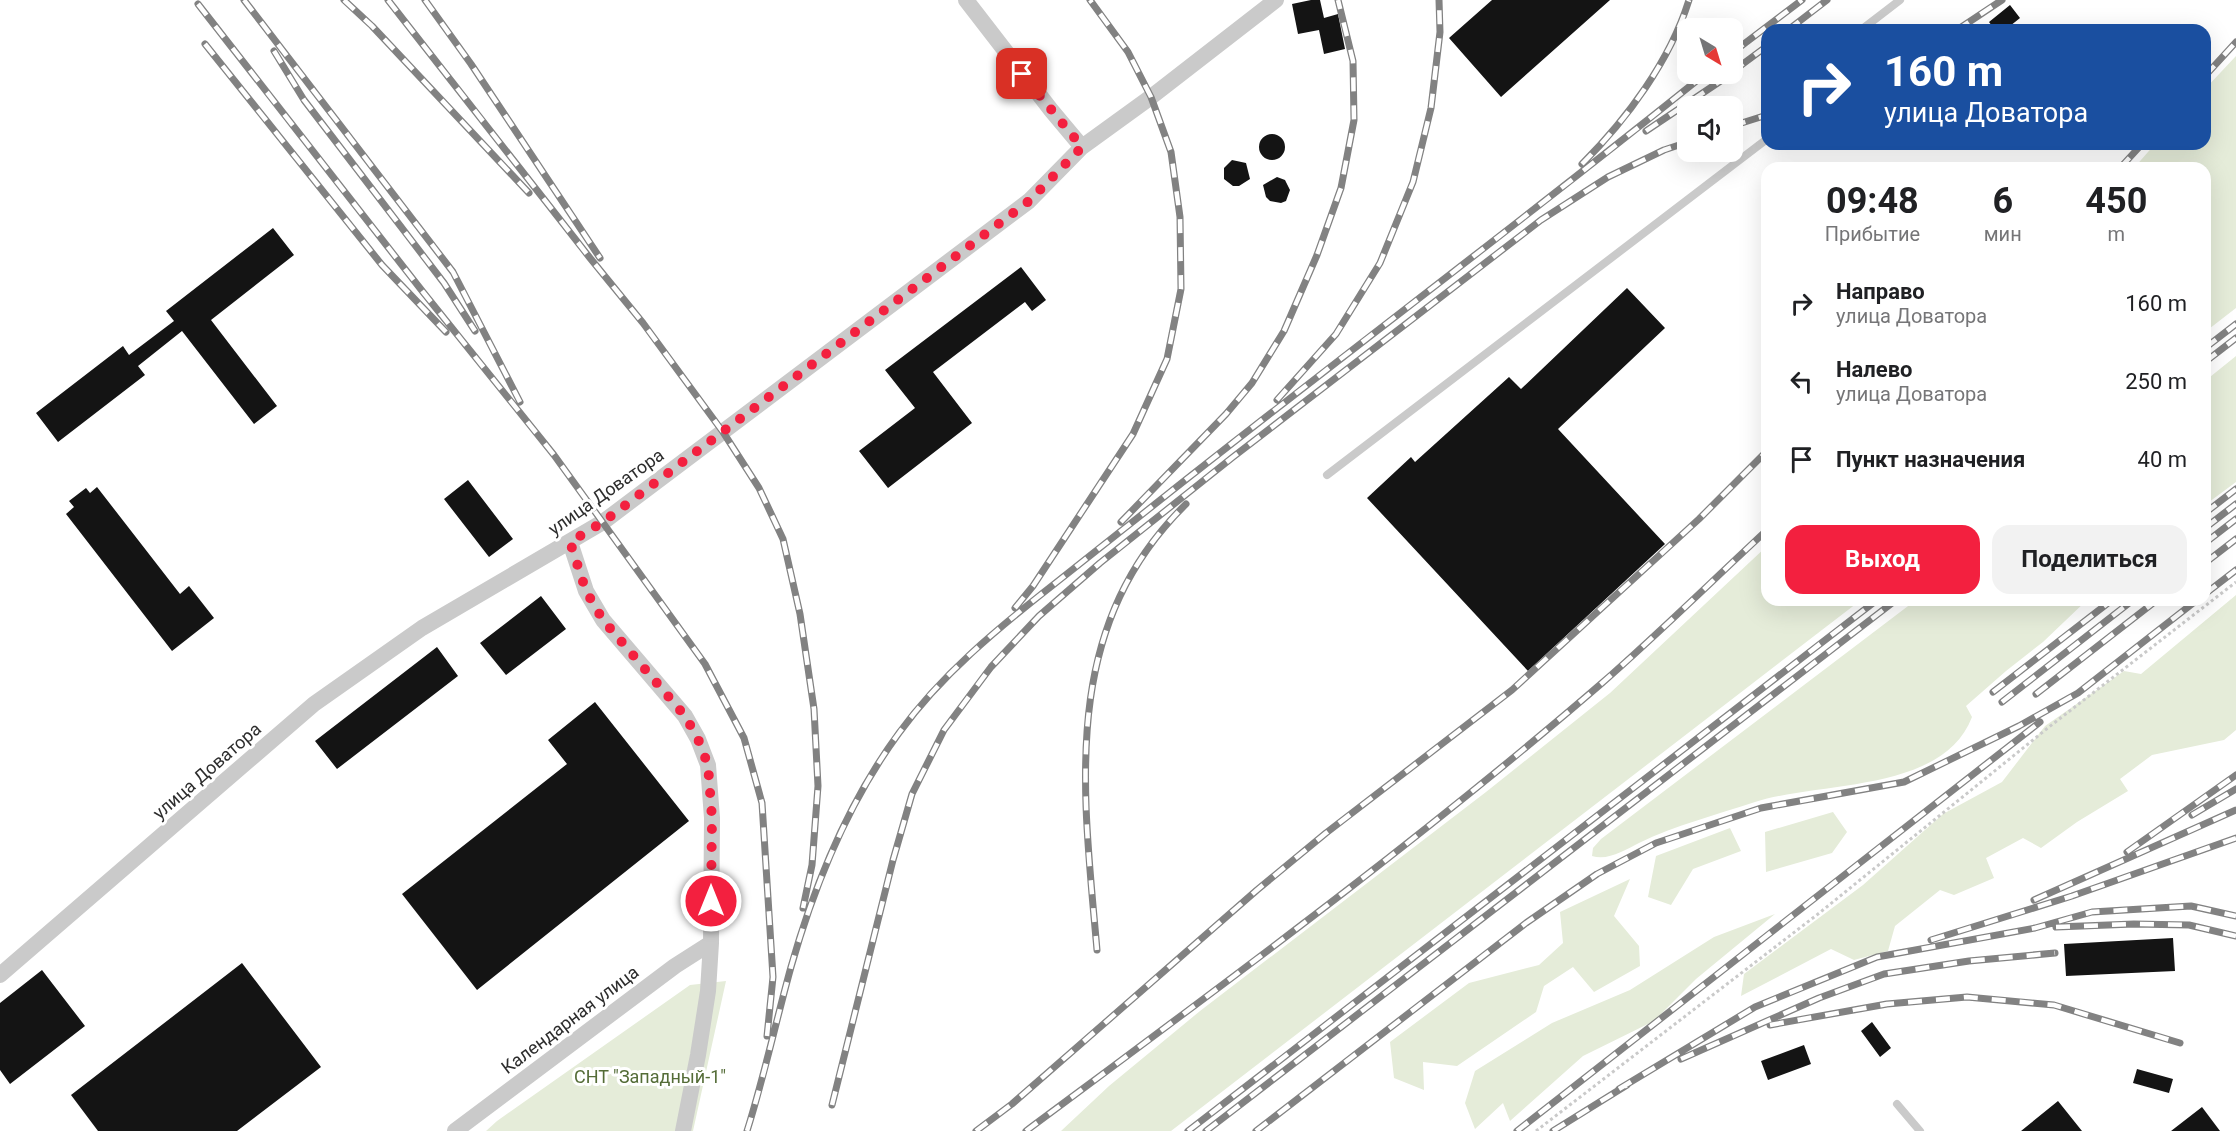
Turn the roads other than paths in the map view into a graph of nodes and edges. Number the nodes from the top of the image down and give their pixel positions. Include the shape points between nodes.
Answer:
1 (966, 0) edge
2 (1276, 0) edge
3 (1900, 0) edge
4 (1869, 24) edge
5 (1761, 144) edge
6 (1082, 147) junction
7 (1327, 476) dead end
8 (570, 542) junction
9 (711, 943) junction
10 (0, 975) edge
11 (1897, 1104) dead end
12 (454, 1131) edge
13 (683, 1131) edge
14 (1920, 1131) edge

1 - 6 street
2 - 6 street, улица Доватора
3 - 4 lane
5 - 7 lane
6 - 8 street, улица Доватора via 1029,201 612,515
8 - 9 street via 586,591 603,620 685,716 708,765 712,818
8 - 10 street, улица Доватора via 422,628 314,704
9 - 12 street, Календарная улица
9 - 13 street via 708,991
11 - 14 lane

